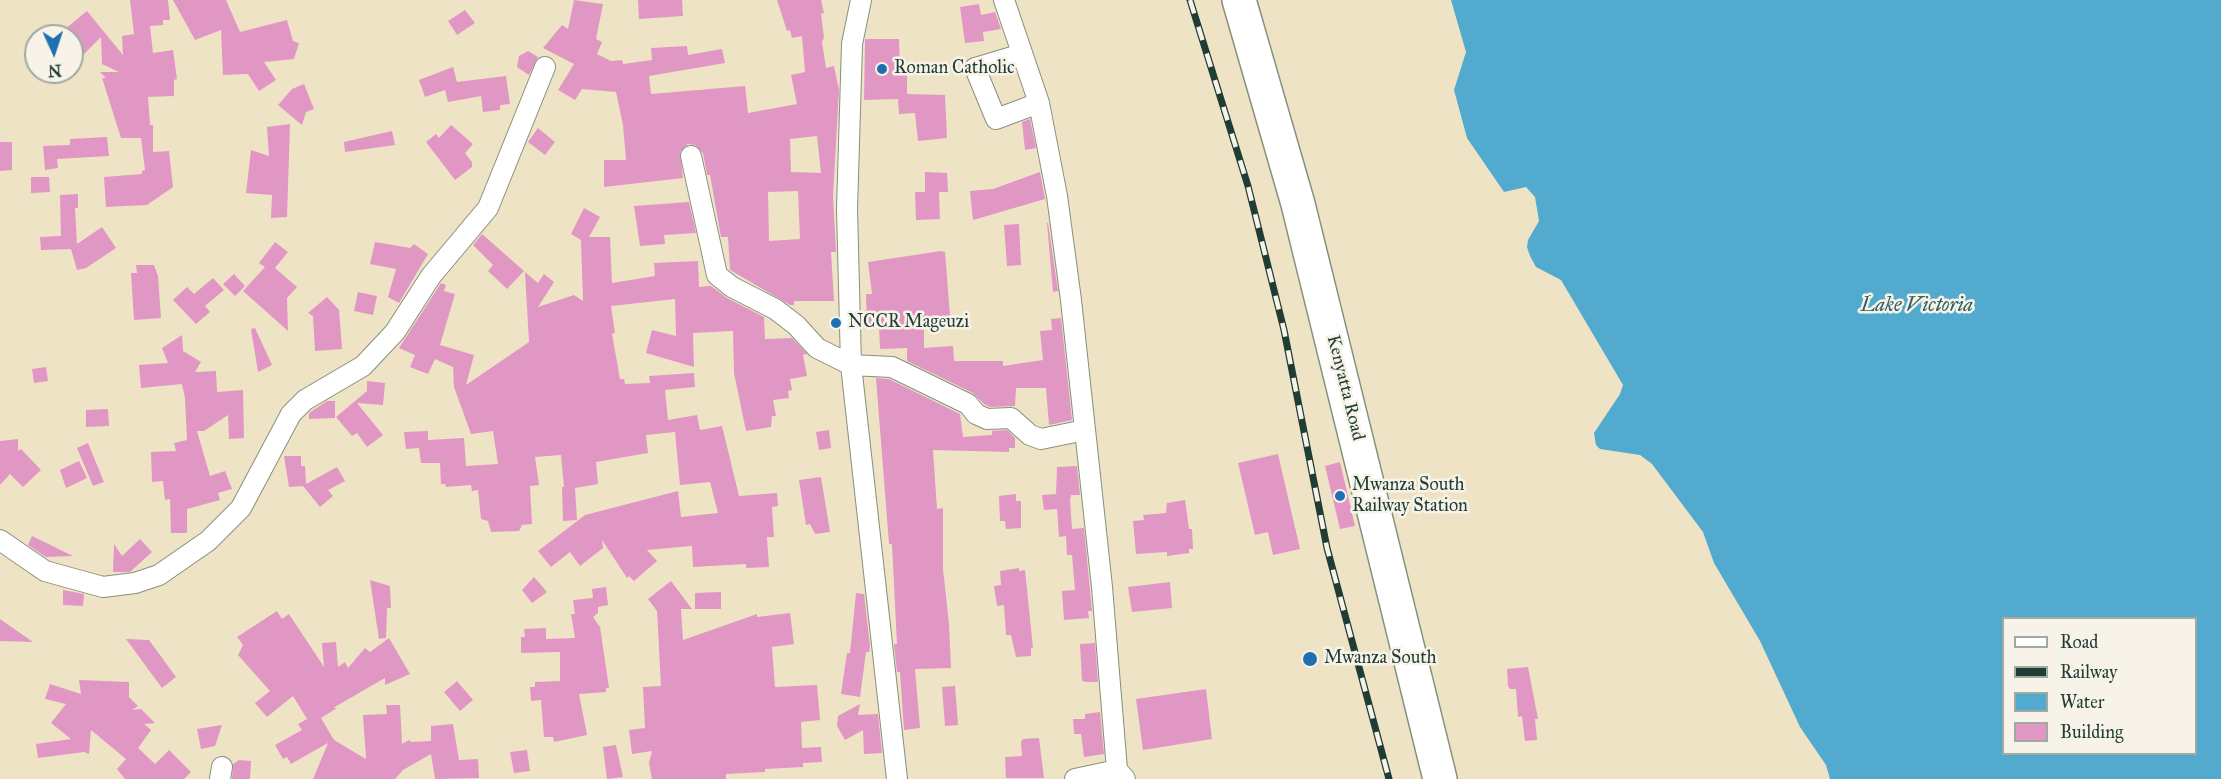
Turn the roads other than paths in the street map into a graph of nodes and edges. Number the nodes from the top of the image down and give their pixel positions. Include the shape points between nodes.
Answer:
1 (861, 0) edge
2 (1004, 0) edge
3 (1239, 0) edge
4 (1022, 54) junction
5 (545, 67) dead end
6 (1039, 103) junction
7 (691, 156) dead end
8 (851, 365) junction
9 (1085, 430) junction
10 (0, 540) edge
11 (1121, 774) edge
12 (897, 779) edge
13 (1075, 779) edge
14 (1440, 779) edge

1 - 8 street via 852,44 846,209
2 - 4 street
3 - 14 highway, Kenyatta Road via 1306,237
4 - 6 street
4 - 6 street via 975,68 996,119
5 - 10 street via 489,208 431,276 395,332 363,366 305,400 291,414 241,508 208,541 159,575 103,587 45,571
6 - 9 street via 1060,219
7 - 8 street via 717,275 775,309 817,348
8 - 9 street via 892,368 968,404 987,419 1011,418 1030,435 1041,439
8 - 12 street
9 - 11 street
11 - 13 street

